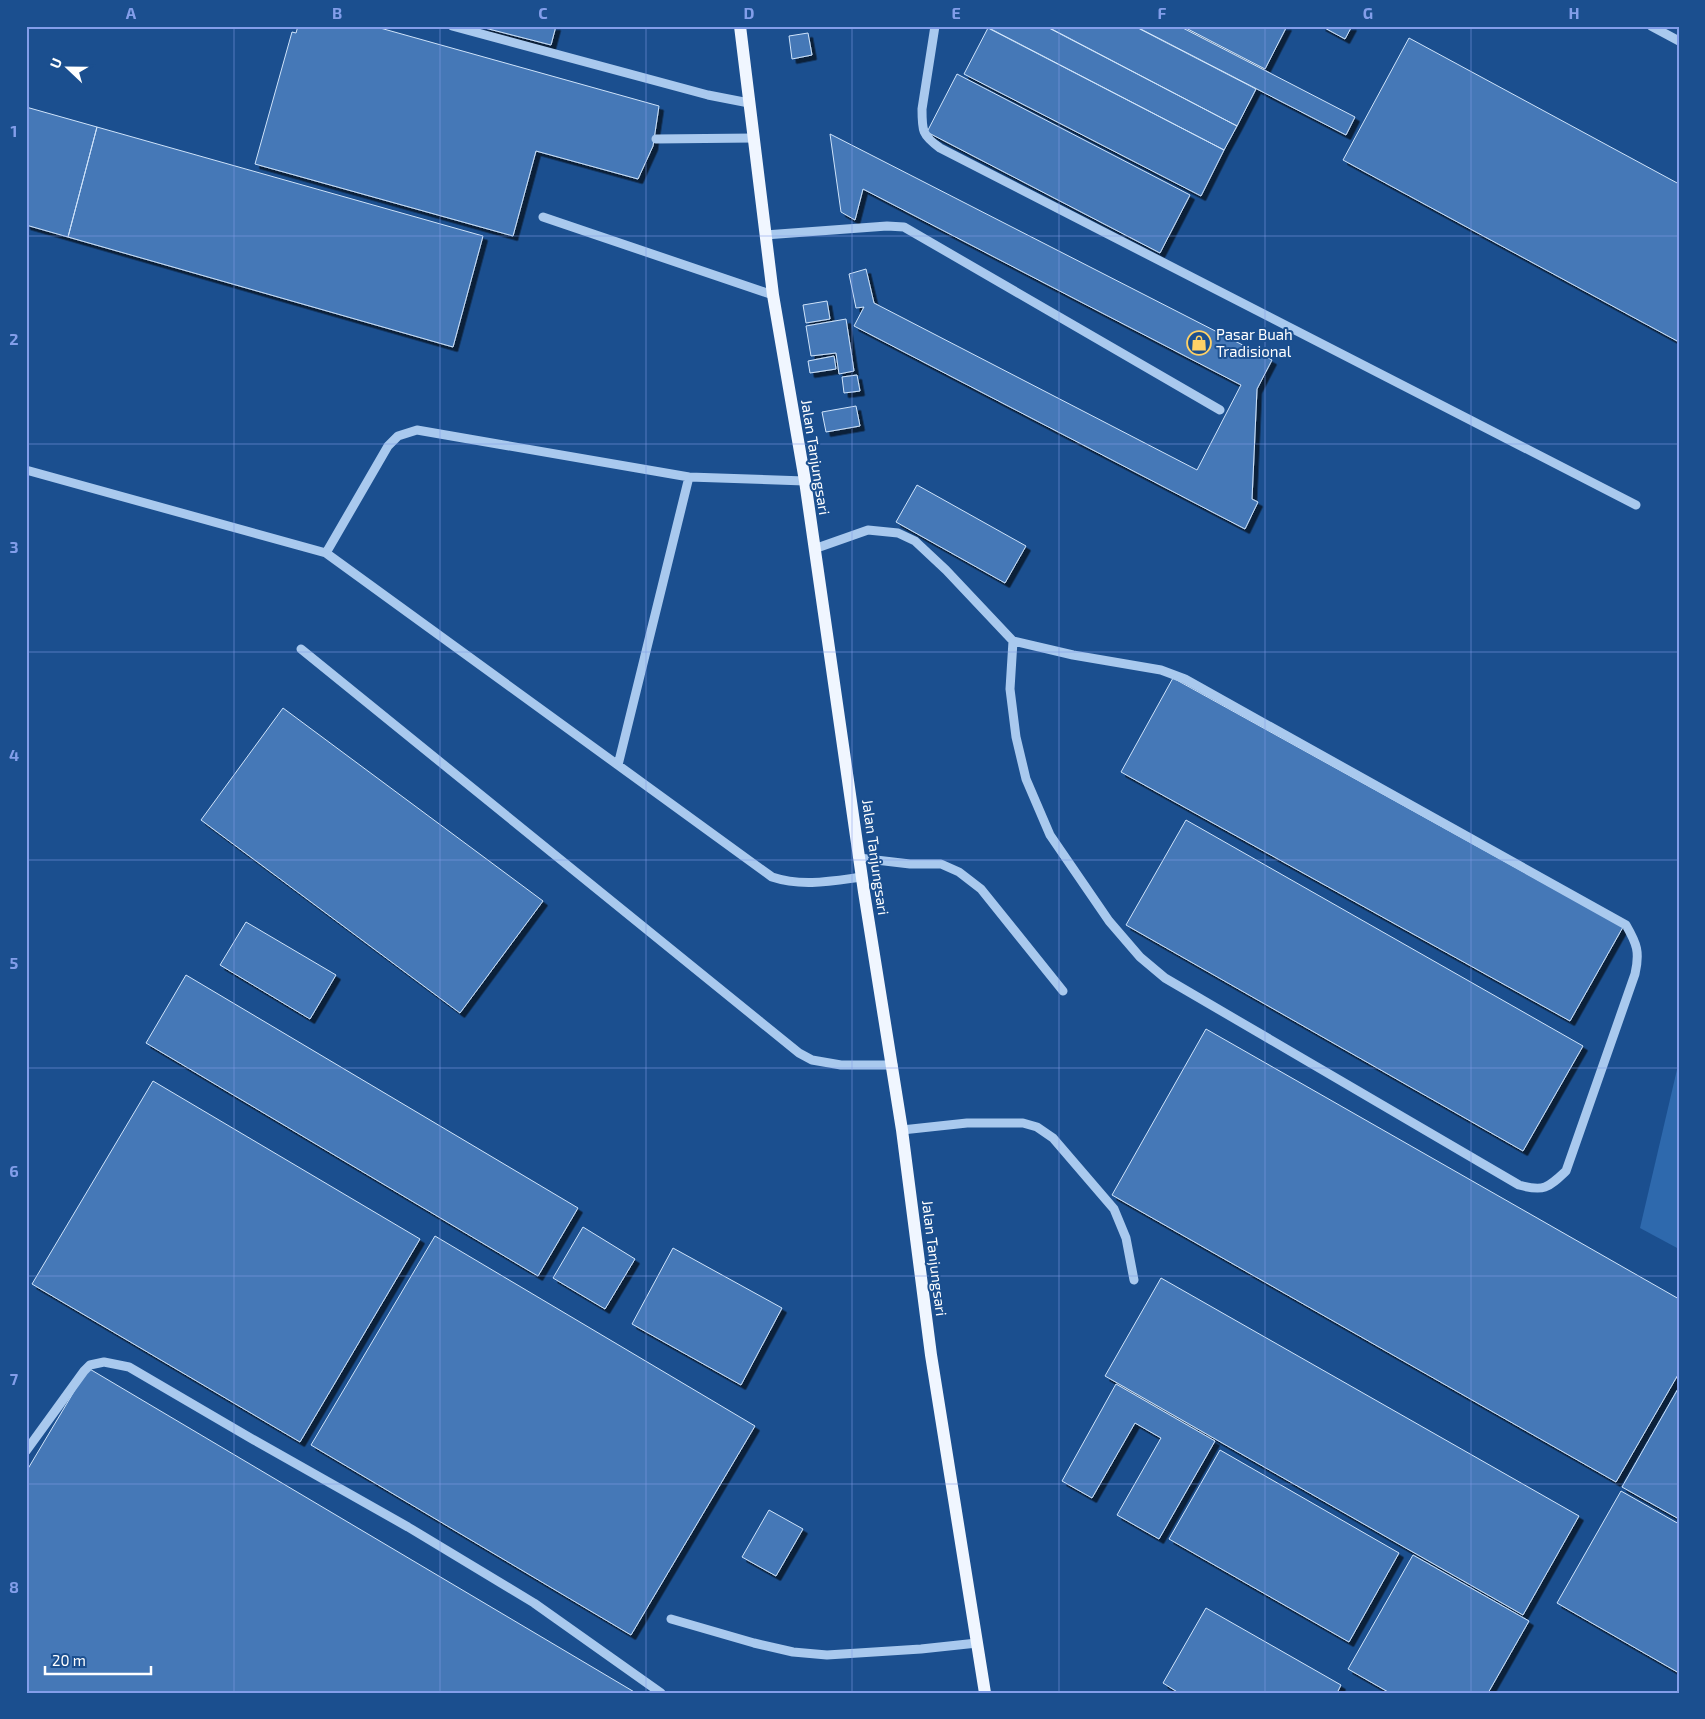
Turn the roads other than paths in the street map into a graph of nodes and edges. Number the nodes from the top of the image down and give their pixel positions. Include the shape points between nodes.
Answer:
1 (452, 26) edge
2 (740, 26) edge
3 (935, 26) edge
4 (1651, 26) edge
5 (1679, 41) edge
6 (749, 103) junction
7 (754, 138) junction
8 (656, 139) dead end
9 (543, 217) dead end
10 (764, 235) junction
11 (772, 295) junction
12 (1220, 410) dead end
13 (26, 470) edge
14 (689, 477) junction
15 (805, 481) junction
16 (1636, 506) dead end
17 (814, 549) junction
18 (326, 553) junction
19 (1012, 641) junction
20 (301, 649) dead end
21 (618, 765) junction
22 (860, 858) junction
23 (862, 877) junction
24 (1063, 991) dead end
25 (892, 1065) junction
26 (902, 1130) junction
27 (1134, 1280) dead end
28 (26, 1451) edge
29 (672, 1618) dead end
30 (977, 1643) junction
31 (662, 1693) edge
32 (985, 1693) edge

1 - 6 lane via 708,95
2 - 6 main road, Jalan Tanjungsari
3 - 16 lane via 922,123 923,133 940,148
4 - 5 lane
6 - 7 main road, Jalan Tanjungsari
7 - 8 lane
7 - 10 main road, Jalan Tanjungsari
9 - 11 lane
10 - 11 main road, Jalan Tanjungsari
10 - 12 lane via 904,227
11 - 15 main road, Jalan Tanjungsari
13 - 18 lane
14 - 15 lane
14 - 18 lane via 417,430 398,436 388,446
14 - 21 lane
15 - 17 main road, Jalan Tanjungsari
17 - 19 lane via 868,530 898,532 915,541 946,570
17 - 22 main road, Jalan Tanjungsari
18 - 21 lane
19 - 19 lane via 1161,670 1185,679 1626,925 1636,942 1638,959 1566,1170 1552,1184 1536,1190 1519,1185 1165,978 1140,957 1109,921 1050,835 1026,779 1010,689
20 - 25 lane via 799,1053 812,1060 841,1064
21 - 23 lane via 772,877 812,883
22 - 23 main road, Jalan Tanjungsari
22 - 24 lane via 941,864 958,872 981,889
23 - 25 main road, Jalan Tanjungsari
25 - 26 main road, Jalan Tanjungsari
26 - 27 lane via 967,1123 1023,1123 1045,1132 1114,1209 1126,1238
26 - 30 main road, Jalan Tanjungsari via 931,1355
28 - 31 lane via 90,1365 104,1362 129,1367 408,1526 534,1603
29 - 30 lane via 793,1652 828,1655
30 - 32 main road, Jalan Tanjungsari

